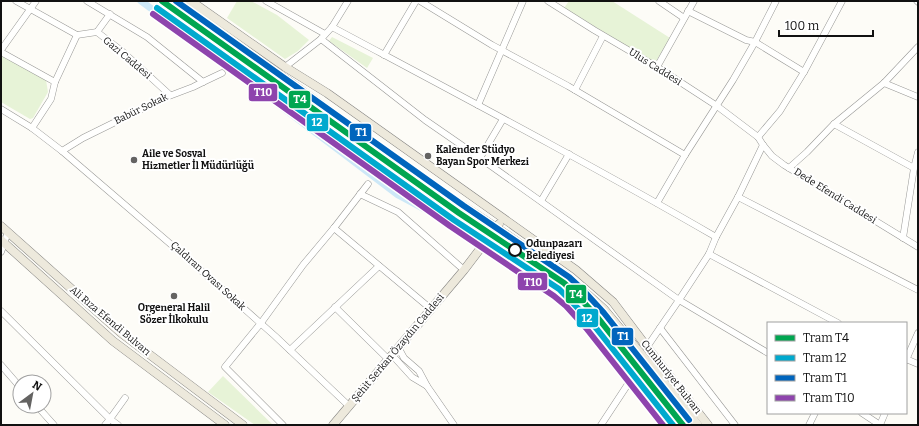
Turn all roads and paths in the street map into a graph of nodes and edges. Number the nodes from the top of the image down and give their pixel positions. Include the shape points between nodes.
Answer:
1 (16, 1) edge
2 (36, 1) edge
3 (87, 1) edge
4 (179, 1) edge
5 (191, 1) edge
6 (266, 1) edge
7 (348, 1) edge
8 (416, 1) edge
9 (420, 1) edge
10 (523, 1) edge
11 (548, 1) edge
12 (659, 1) edge
13 (694, 1) edge
14 (776, 1) edge
15 (842, 1) edge
16 (31, 9) junction
17 (688, 11) junction
18 (110, 14) junction
19 (684, 18) junction
20 (332, 27) junction
21 (97, 32) junction
22 (326, 34) junction
23 (77, 35) junction
24 (603, 36) junction
25 (321, 39) junction
26 (755, 42) junction
27 (918, 47) edge
28 (502, 50) junction
29 (1, 51) edge
30 (384, 55) junction
31 (285, 67) junction
32 (656, 67) junction
33 (804, 72) junction
34 (222, 73) dead end
35 (55, 82) junction
36 (203, 82) junction
37 (884, 83) junction
38 (575, 90) junction
39 (170, 95) junction
40 (918, 97) edge
41 (478, 105) junction
42 (717, 106) junction
43 (1, 109) edge
44 (503, 119) junction
45 (834, 124) junction
46 (32, 128) junction
47 (758, 137) junction
48 (763, 145) junction
49 (62, 151) junction
50 (918, 152) edge
51 (569, 154) junction
52 (685, 155) junction
53 (480, 158) junction
54 (789, 168) junction
55 (914, 168) junction
56 (368, 184) dead end
57 (360, 194) junction
58 (738, 197) junction
59 (541, 201) junction
60 (657, 203) junction
61 (503, 219) junction
62 (1, 226) edge
63 (334, 228) junction
64 (497, 228) junction
65 (8, 232) junction
66 (716, 237) junction
67 (903, 238) junction
68 (3, 241) edge
69 (918, 247) edge
70 (1, 252) edge
71 (708, 254) junction
72 (379, 266) junction
73 (464, 270) junction
74 (918, 290) edge
75 (679, 300) junction
76 (335, 307) junction
77 (431, 309) junction
78 (1, 311) edge
79 (836, 322) edge
80 (260, 323) junction
81 (660, 328) junction
82 (918, 333) edge
83 (398, 347) junction
84 (647, 347) junction
85 (290, 350) junction
86 (767, 352) edge
87 (390, 357) junction
88 (907, 358) edge
89 (907, 360) edge
90 (917, 364) edge
91 (1, 365) edge
92 (12, 378) edge
93 (628, 384) dead end
94 (427, 386) junction
95 (125, 398) dead end
96 (349, 406) junction
97 (44, 414) edge
98 (814, 414) edge
99 (864, 414) edge
100 (885, 414) edge
101 (110, 419) junction
102 (54, 425) edge
103 (105, 425) edge
104 (118, 425) edge
105 (225, 425) edge
106 (243, 425) edge
107 (283, 425) edge
108 (333, 425) edge
109 (454, 425) edge
110 (600, 425) edge
111 (698, 425) edge
112 (708, 425) edge
113 (735, 425) edge
114 (809, 425) edge
115 (880, 425) edge

1 - 16 street
2 - 16 street
3 - 18 street
4 - 64 main road, Cumhuriyet Bulvarı via 427,182
5 - 31 main road, Cumhuriyet Bulvarı
6 - 22 street
7 - 20 street
8 - 30 street
9 - 28 street
10 - 28 street
11 - 24 street, Ulus Caddesi
12 - 19 street
13 - 17 street
14 - 26 street
15 - 33 street
16 - 23 street
16 - 29 street
17 - 19 street
17 - 26 street
18 - 21 street
18 - 36 street via 148,37
19 - 32 street
20 - 22 street
20 - 30 street
21 - 23 street, Gazi Caddesi
21 - 39 street, Gazi Caddesi
22 - 25 street
23 - 35 street
24 - 32 street, Ulus Caddesi
24 - 38 street
25 - 31 street
25 - 53 street via 424,120
26 - 33 street
26 - 42 street
27 - 37 street
28 - 38 street
28 - 41 street
29 - 35 street
30 - 41 street
31 - 61 main road, Cumhuriyet Bulvarı via 326,93
32 - 42 street, Ulus Caddesi
33 - 47 street via 780,111
34 - 36 street, Babür Sokak
35 - 46 street via 51,99
36 - 39 street, Babür Sokak
37 - 40 street
37 - 45 street
38 - 52 street
39 - 49 street, Babür Sokak
41 - 44 street
42 - 47 street, Ulus Caddesi
42 - 52 street
43 - 46 street, Çaldıran Ovası Sokak
44 - 51 street
44 - 53 street
45 - 54 street
45 - 55 street
46 - 49 street, Çaldıran Ovası Sokak
47 - 48 street, Dede Efendi Caddesi
48 - 54 street, Dede Efendi Caddesi via 772,156
48 - 58 street
49 - 80 street, Çaldıran Ovası Sokak
50 - 55 street
51 - 59 street
51 - 60 street
52 - 60 street
53 - 59 street
54 - 67 street, Dede Efendi Caddesi
55 - 67 street
56 - 57 street
57 - 63 street
57 - 73 street via 398,212
58 - 66 street
58 - 74 street
59 - 75 street
60 - 66 street
61 - 64 main road, Şehit Serkan Özaydın Caddesi
61 - 84 main road, Cumhuriyet Bulvarı via 576,270 613,302
62 - 65 main road, Ali Rıza Efendi Bulvarı
63 - 72 street
63 - 80 street
64 - 73 main road, Şehit Serkan Özaydın Caddesi
64 - 111 main road, Cumhuriyet Bulvarı via 568,278 604,309
65 - 68 street
65 - 106 main road, Ali Rıza Efendi Bulvarı via 121,333
66 - 71 street
67 - 69 street, Dede Efendi Caddesi
68 - 70 street
68 - 105 main road, Ali Rıza Efendi Bulvarı via 113,342
71 - 75 street
71 - 79 street
72 - 76 street
72 - 77 street
73 - 77 main road, Şehit Serkan Özaydın Caddesi
75 - 81 street
75 - 86 street
76 - 85 street
76 - 87 street
77 - 83 main road, Şehit Serkan Özaydın Caddesi
78 - 101 street
80 - 85 street, Çaldıran Ovası Sokak
80 - 107 street via 225,367
81 - 84 street
81 - 113 street
82 - 88 street
83 - 87 main road, Şehit Serkan Özaydın Caddesi
83 - 94 street via 404,358 419,371
84 - 112 main road, Cumhuriyet Bulvarı
85 - 96 street, Çaldıran Ovası Sokak
87 - 94 street via 412,377
87 - 96 main road, Şehit Serkan Özaydın Caddesi
89 - 90 street
91 - 92 street
93 - 110 street
94 - 109 street
95 - 101 street
96 - 108 main road, Şehit Serkan Özaydın Caddesi
97 - 102 street
98 - 114 street
99 - 115 street
100 - 115 street
101 - 103 street
101 - 104 street

